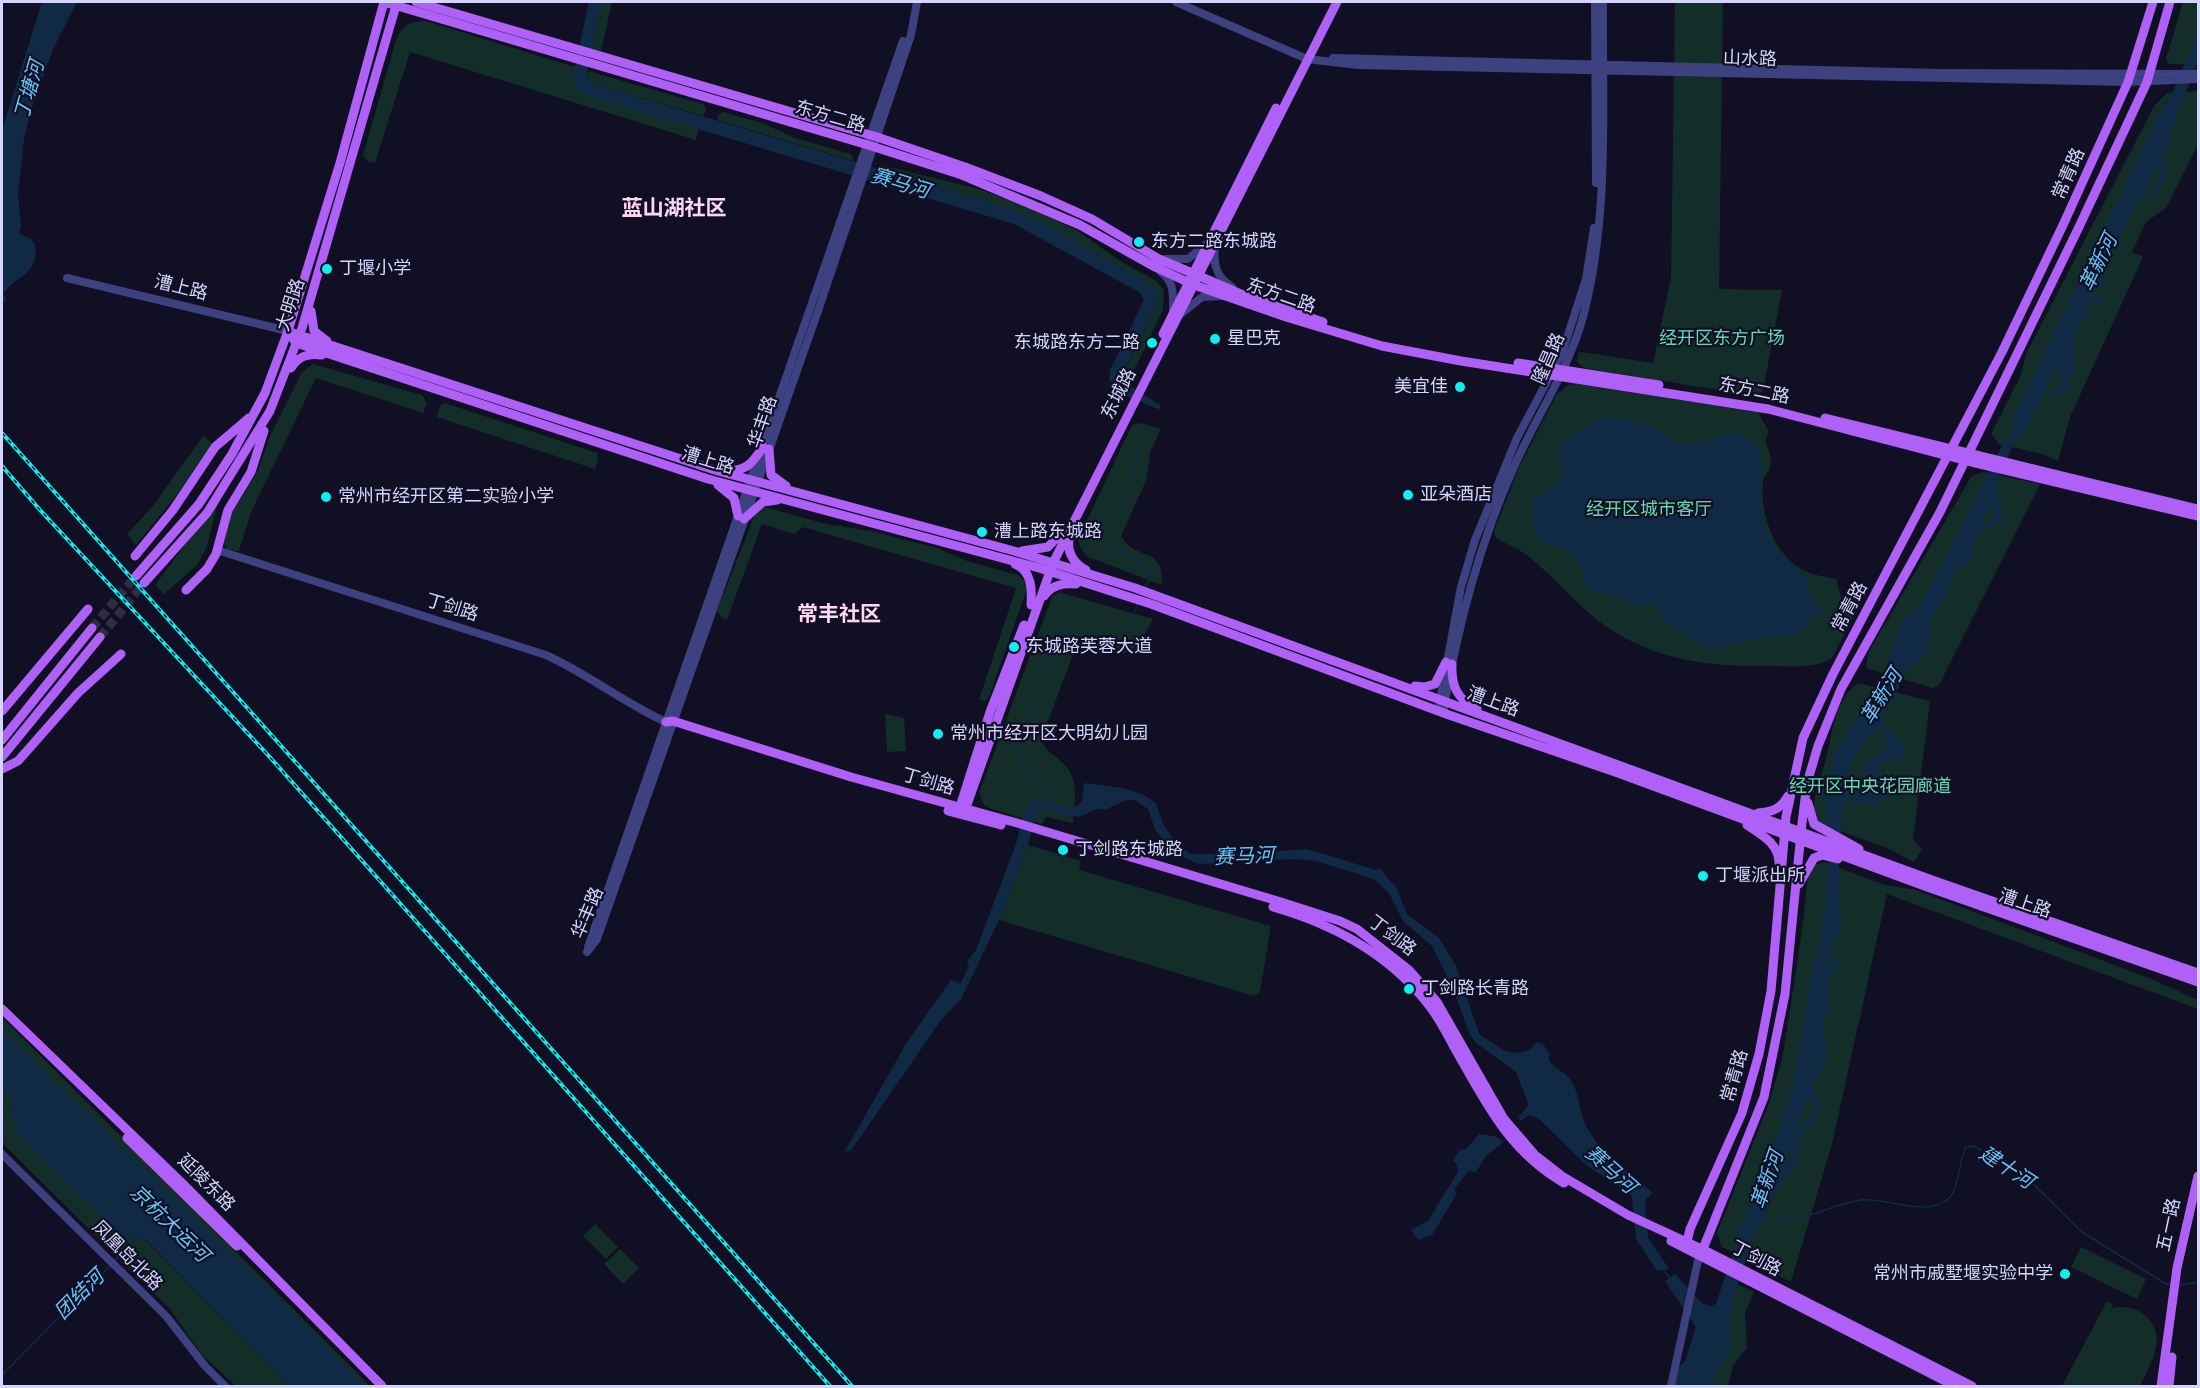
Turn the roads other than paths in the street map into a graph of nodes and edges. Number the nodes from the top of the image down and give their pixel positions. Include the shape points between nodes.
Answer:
1 (384, 2) edge
2 (416, 2) edge
3 (912, 2) edge
4 (917, 2) edge
5 (1176, 2) edge
6 (1331, 2) edge
7 (1337, 2) edge
8 (1595, 2) edge
9 (1603, 2) edge
10 (2153, 2) edge
11 (2170, 2) edge
12 (396, 4) edge
13 (416, 12) junction
14 (391, 23) junction
15 (1306, 57) junction
16 (1599, 67) junction
17 (2197, 76) edge
18 (2148, 78) junction
19 (2129, 79) junction
20 (872, 141) junction
21 (1211, 242) junction
22 (1157, 263) junction
23 (67, 278) dead end
24 (1193, 279) junction
25 (313, 291) junction
26 (1243, 295) junction
27 (1232, 297) junction
28 (1176, 315) junction
29 (288, 332) junction
30 (298, 339) junction
31 (362, 356) junction
32 (339, 357) junction
33 (1557, 372) junction
34 (279, 388) junction
35 (270, 411) junction
36 (254, 413) junction
37 (766, 448) junction
38 (1950, 451) junction
39 (1967, 456) junction
40 (2009, 467) junction
41 (718, 471) junction
42 (708, 479) junction
43 (754, 481) junction
44 (751, 491) junction
45 (805, 494) junction
46 (783, 500) junction
47 (2199, 509) edge
48 (2199, 516) edge
49 (741, 518) junction
50 (1069, 527) junction
51 (217, 550) junction
52 (1014, 551) junction
53 (135, 556) dead end
54 (996, 556) junction
55 (1050, 567) junction
56 (136, 576) tunnel mouth
57 (1110, 581) junction
58 (144, 583) tunnel mouth
59 (1089, 585) junction
60 (186, 590) dead end
61 (1152, 600) junction
62 (1034, 605) junction
63 (88, 609) dead end
64 (92, 628) tunnel mouth
65 (100, 637) tunnel mouth
66 (121, 654) dead end
67 (1449, 663) junction
68 (1386, 680) junction
69 (1442, 701) junction
70 (2, 711) edge
71 (1440, 712) junction
72 (670, 724) junction
73 (1512, 726) junction
74 (2, 740) edge
75 (2, 757) edge
76 (2, 769) edge
77 (1792, 782) junction
78 (1807, 783) junction
79 (1743, 810) junction
80 (962, 812) junction
81 (1735, 817) junction
82 (1786, 831) junction
83 (1801, 836) junction
84 (1823, 843) junction
85 (1843, 850) junction
86 (1781, 888) junction
87 (1796, 892) junction
88 (2199, 973) edge
89 (2199, 982) edge
90 (2, 1009) edge
91 (2, 1014) edge
92 (2, 1154) edge
93 (2199, 1176) edge
94 (2199, 1192) edge
95 (1651, 1228) junction
96 (1687, 1242) junction
97 (1702, 1253) junction
98 (1744, 1275) junction
99 (2177, 1285) junction
100 (225, 1386) edge
101 (375, 1386) edge
102 (382, 1386) edge
103 (1671, 1386) edge
104 (1955, 1386) edge
105 (1972, 1386) edge
106 (2161, 1386) edge
107 (2169, 1386) edge

1 - 12 main road, 东方二路
1 - 29 main road, 大明路
2 - 20 main road, 东方二路
3 - 20 street, 华丰路 via 906,34
4 - 20 street, 华丰路 via 911,35
5 - 15 street, 山水路
6 - 15 main road, 东城路
7 - 15 main road, 东城路
8 - 16 street, 隆昌路
9 - 16 street, 隆昌路
10 - 19 main road, 常青路
11 - 18 main road, 常青路
12 - 13 main road, 东方二路
12 - 14 main road, 大明路
13 - 14 main road via 399,12
13 - 20 main road, 东方二路 via 574,60
14 - 25 main road, 大明路
15 - 16 street, 山水路 via 1358,65
15 - 21 main road, 东城路
16 - 19 street, 山水路
16 - 33 street, 隆昌路 via 1597,251 1582,320
17 - 18 street, 山水路
18 - 19 street, 山水路
18 - 39 main road, 常青路
19 - 38 main road, 常青路 via 2053,247
20 - 22 main road, 东方二路 via 1041,196 1092,219
20 - 37 street, 华丰路
21 - 22 street via 1188,259
21 - 24 main road, 东城路
21 - 26 street via 1218,274 1224,283
22 - 24 main road, 东方二路
22 - 28 street via 1170,280
23 - 29 street, 漕上路
24 - 26 main road, 东方二路
24 - 27 main road, 东方二路
24 - 28 main road, 东城路
25 - 30 main road, 大明路
25 - 31 main road via 310,314 314,331 319,337
26 - 33 main road, 东方二路 via 1397,345
27 - 28 street via 1202,297
27 - 33 main road, 东方二路 via 1382,346 1461,361
28 - 50 main road, 东城路
29 - 30 main road
29 - 36 main road, 大明路
30 - 31 main road, 漕上路
30 - 32 main road, 漕上路
30 - 34 main road, 大明路
31 - 41 main road, 漕上路
32 - 34 main road via 304,356 296,361
32 - 42 main road, 漕上路
33 - 38 main road, 东方二路 via 1768,404
33 - 67 street, 隆昌路 via 1517,438 1475,540 1461,587
34 - 35 main road, 大明路
35 - 51 main road via 251,471 228,510
35 - 58 main road, 大明路 via 207,513
36 - 53 main road via 215,447 173,510
36 - 56 main road, 大明路 via 199,504
37 - 41 main road via 744,469
37 - 43 street, 华丰路
37 - 45 main road via 771,475
38 - 39 main road, 东方二路
38 - 77 main road, 常青路 via 1814,711
39 - 40 main road, 东方二路
39 - 78 main road, 常青路 via 1841,689
40 - 47 main road
40 - 48 main road
41 - 43 main road, 漕上路
42 - 44 main road, 漕上路
42 - 49 main road via 734,498
43 - 44 street, 华丰路
43 - 45 main road, 漕上路
44 - 46 main road, 漕上路
44 - 49 street, 华丰路
45 - 52 main road, 漕上路
46 - 49 main road via 763,502
46 - 54 main road, 漕上路
49 - 72 street, 华丰路
50 - 52 main road via 1048,547
50 - 55 main road, 东城路
50 - 57 main road via 1072,558 1079,566
51 - 60 main road via 207,570
51 - 72 street, 丁剑路 via 546,655
52 - 55 main road, 漕上路
54 - 55 main road, 漕上路
54 - 62 main road via 1022,567
55 - 57 main road, 漕上路
55 - 59 main road, 漕上路
55 - 62 main road, 东城路
57 - 61 main road, 漕上路 via 1134,588
59 - 61 main road, 漕上路
59 - 62 main road via 1050,588
61 - 68 main road, 漕上路
61 - 71 main road, 漕上路
62 - 80 main road, 东城路 via 990,712
63 - 70 main road
64 - 74 main road
65 - 75 main road
66 - 76 main road via 78,693 25,753
67 - 68 main road via 1435,684 1424,687
67 - 69 street, 隆昌路
67 - 73 main road via 1460,697
68 - 69 main road, 漕上路
69 - 71 street, 隆昌路
69 - 73 main road, 漕上路
71 - 81 main road, 漕上路
72 - 72 street, 华丰路 via 591,935 587,952 597,939
72 - 80 main road, 丁剑路
73 - 79 main road, 漕上路
77 - 79 main road via 1787,798 1772,811
77 - 82 main road, 常青路
78 - 83 main road, 常青路
78 - 84 main road via 1810,815
79 - 82 main road, 漕上路
80 - 95 main road, 丁剑路 via 1340,921 1377,942 1437,1002 1514,1133 1535,1155 1629,1219
81 - 82 main road, 漕上路
81 - 86 main road via 1774,847 1779,856
82 - 83 main road, 漕上路
82 - 86 main road, 常青路
83 - 84 main road, 漕上路
83 - 87 main road, 常青路
84 - 85 main road
84 - 85 main road
84 - 87 main road via 1806,867
85 - 88 main road, 漕上路
85 - 89 main road, 漕上路 via 1869,866
86 - 96 main road, 常青路 via 1771,991 1760,1054 1742,1113 1711,1177
87 - 97 main road, 常青路 via 1785,994 1764,1097
90 - 102 main road, 延陵东路 via 182,1183
91 - 101 main road, 延陵东路
92 - 100 street, 凤凰岛北路 via 166,1316
93 - 99 main road, 五一路 via 2191,1200
94 - 99 main road, 五一路
95 - 96 main road, 丁剑路
95 - 97 main road, 丁剑路
96 - 97 main road
97 - 98 main road, 丁剑路
97 - 103 street, 常青路
98 - 104 main road, 丁剑路
98 - 105 main road, 丁剑路
99 - 106 main road, 五一路
99 - 107 main road, 五一路

